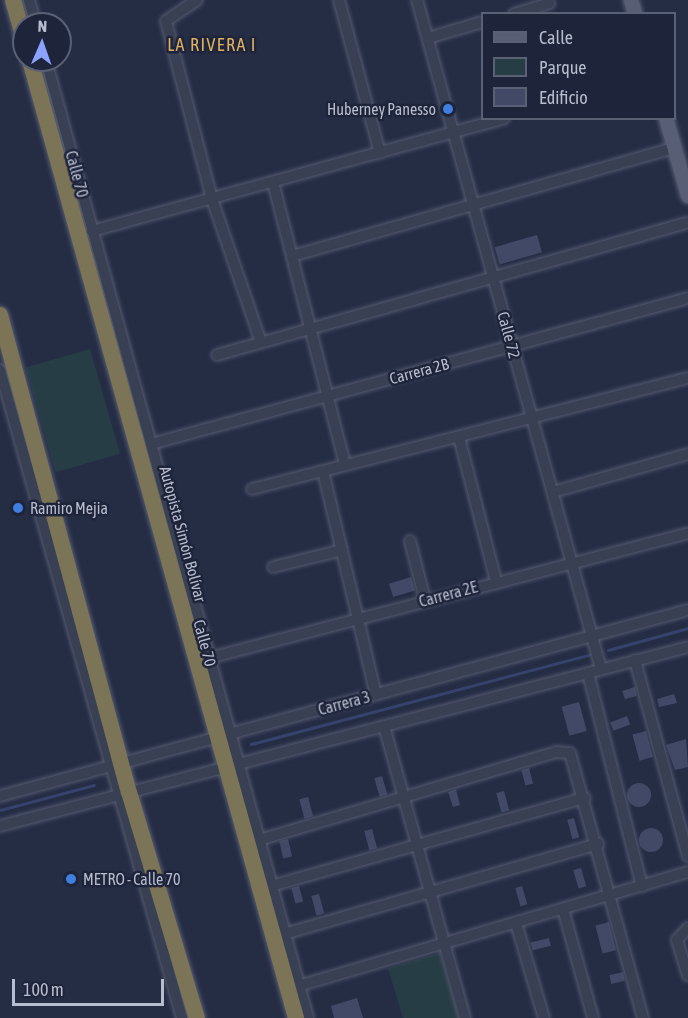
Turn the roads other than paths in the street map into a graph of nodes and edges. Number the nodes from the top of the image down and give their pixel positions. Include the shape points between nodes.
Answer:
1 (197, 0) edge
2 (339, 0) edge
3 (417, 0) edge
4 (550, 6) edge
5 (523, 12) edge
6 (481, 23) edge
7 (428, 38) junction
8 (33, 72) edge
9 (49, 72) edge
10 (497, 120) edge
11 (667, 120) edge
12 (454, 133) junction
13 (674, 148) junction
14 (380, 153) junction
15 (273, 183) junction
16 (688, 196) edge
17 (212, 199) junction
18 (474, 206) junction
19 (688, 223) edge
20 (92, 231) junction
21 (84, 256) junction
22 (292, 256) junction
23 (493, 276) junction
24 (688, 298) edge
25 (113, 306) junction
26 (0, 315) edge
27 (311, 328) junction
28 (261, 342) junction
29 (512, 346) junction
30 (217, 355) dead end
31 (1, 376) edge
32 (688, 378) edge
33 (329, 396) junction
34 (532, 417) junction
35 (28, 421) junction
36 (459, 437) junction
37 (151, 444) junction
38 (22, 453) junction
39 (688, 454) edge
40 (345, 465) junction
41 (323, 471) junction
42 (42, 476) junction
43 (252, 489) dead end
44 (553, 492) junction
45 (688, 533) edge
46 (410, 541) dead end
47 (342, 550) junction
48 (572, 560) junction
49 (273, 567) dead end
50 (496, 581) junction
51 (425, 600) junction
52 (688, 610) edge
53 (358, 618) junction
54 (592, 636) junction
55 (687, 650) edge
56 (209, 658) junction
57 (635, 660) junction
58 (601, 669) junction
59 (588, 673) junction
60 (376, 694) junction
61 (384, 726) junction
62 (224, 736) junction
63 (116, 765) junction
64 (232, 765) junction
65 (123, 794) junction
66 (0, 796) edge
67 (403, 798) junction
68 (585, 798) junction
69 (0, 826) edge
70 (259, 840) junction
71 (416, 843) junction
72 (598, 844) junction
73 (688, 856) edge
74 (688, 872) edge
75 (271, 886) junction
76 (642, 886) junction
77 (429, 890) junction
78 (612, 894) junction
79 (563, 909) junction
80 (516, 922) junction
81 (686, 928) edge
82 (284, 934) junction
83 (444, 944) junction
84 (688, 975) edge
85 (298, 986) junction
86 (182, 1018) edge
87 (197, 1018) edge
88 (296, 1018) edge
89 (308, 1018) edge
90 (465, 1018) edge
91 (544, 1018) edge
92 (593, 1018) edge
93 (643, 1018) edge

1 - 17 street via 166,21
2 - 14 street
3 - 7 street, Calle 72
4 - 5 street
6 - 7 street
7 - 12 street, Calle 72
8 - 21 highway, Autopista Simón Bolívar
9 - 20 street, Calle 70
10 - 12 street
11 - 13 main road
12 - 14 street
12 - 18 street, Calle 72
13 - 16 main road
13 - 18 street
14 - 15 street
15 - 17 street
15 - 22 street
17 - 20 street
17 - 28 street
18 - 22 street
18 - 23 street, Calle 72
19 - 23 street
20 - 25 street, Calle 70
21 - 25 highway
21 - 62 highway, Autopista Simón Bolívar
22 - 27 street
23 - 27 street
23 - 29 street, Calle 72
24 - 29 street, Carrera 2B
25 - 37 street, Calle 70
26 - 35 highway
27 - 28 street
27 - 33 street
28 - 30 street
29 - 33 street, Carrera 2B
29 - 34 street, Calle 72
31 - 38 street
32 - 34 street
33 - 37 street, Carrera 2B
33 - 40 street
34 - 36 street
34 - 44 street, Calle 72
35 - 38 highway
35 - 42 highway
36 - 40 street
36 - 50 street
37 - 56 street, Calle 70
38 - 42 highway
38 - 63 street
39 - 44 street
40 - 41 street
41 - 43 street
41 - 47 street
42 - 63 highway
44 - 48 street, Calle 72
45 - 48 street, Carrera 2E
46 - 51 street
47 - 49 street
47 - 53 street
48 - 50 street, Carrera 2E
48 - 54 street, Calle 72
50 - 51 street, Carrera 2E
51 - 53 street, Carrera 2E
52 - 54 street, Carrera 3
53 - 56 street, Carrera 2E
53 - 60 street
54 - 58 street, Calle 72
54 - 60 street, Carrera 3
55 - 57 street, Carrera 3
56 - 62 street, Calle 70
57 - 58 street, Carrera 3
57 - 73 street
58 - 59 street, Carrera 3
59 - 61 street, Carrera 3
59 - 76 street
60 - 62 street, Carrera 3
61 - 64 street, Carrera 3
61 - 67 street
62 - 63 street, Carrera 3
62 - 64 highway, Autopista Simón Bolívar
63 - 65 highway
63 - 66 street, Carrera 3
64 - 65 street, Carrera 3
64 - 70 street
64 - 88 highway, Autopista Simón Bolívar
65 - 69 street, Carrera 3
65 - 86 street
65 - 87 highway
67 - 68 street via 556,752 573,757
67 - 70 street
67 - 71 street
68 - 71 street
68 - 72 street
70 - 75 street
71 - 75 street
71 - 77 street
72 - 77 street
72 - 78 street
74 - 76 street
75 - 82 street
76 - 78 street
77 - 82 street
77 - 83 street
78 - 79 street
78 - 93 street
79 - 80 street
79 - 92 street
80 - 83 street
80 - 91 street
81 - 84 street via 677,940
82 - 85 street
83 - 85 street
83 - 90 street
85 - 89 street

